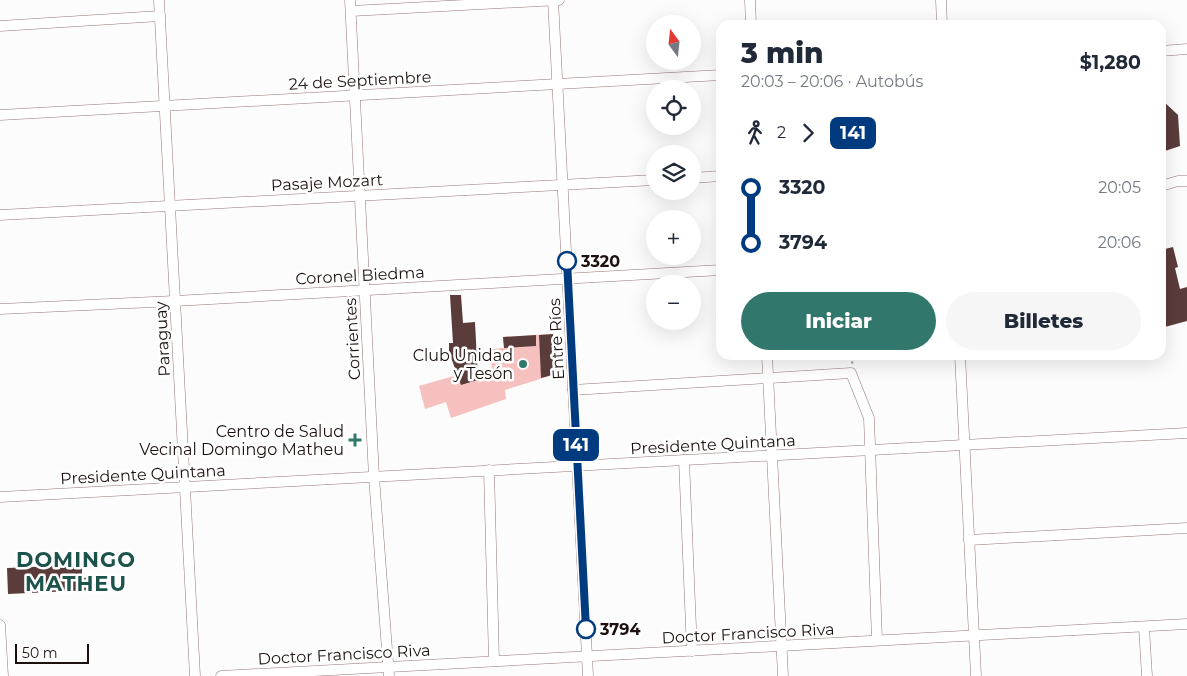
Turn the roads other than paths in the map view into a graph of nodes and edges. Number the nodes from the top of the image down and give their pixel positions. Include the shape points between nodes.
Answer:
1 (159, 0) edge
2 (350, 0) edge
3 (553, 0) edge
4 (559, 0) edge
5 (750, 0) edge
6 (941, 0) edge
7 (351, 11) junction
8 (160, 16) junction
9 (751, 20) edge
10 (942, 20) edge
11 (0, 26) edge
12 (1187, 49) edge
13 (1166, 51) edge
14 (716, 75) edge
15 (558, 84) junction
16 (355, 96) junction
17 (165, 106) junction
18 (0, 115) edge
19 (716, 176) edge
20 (701, 177) edge
21 (646, 180) edge
22 (1187, 181) edge
23 (563, 185) junction
24 (1166, 185) edge
25 (360, 196) junction
26 (170, 206) junction
27 (0, 214) edge
28 (716, 270) edge
29 (568, 278) junction
30 (365, 290) junction
31 (175, 301) junction
32 (0, 309) edge
33 (767, 360) edge
34 (960, 360) edge
35 (768, 378) junction
36 (573, 390) junction
37 (1187, 433) edge
38 (964, 445) junction
39 (869, 450) junction
40 (772, 455) junction
41 (684, 460) junction
42 (577, 466) junction
43 (490, 470) junction
44 (374, 477) junction
45 (185, 487) junction
46 (0, 497) edge
47 (1187, 528) edge
48 (969, 540) junction
49 (1187, 624) edge
50 (0, 625) edge
51 (1144, 627) junction
52 (974, 636) junction
53 (877, 640) junction
54 (781, 646) junction
55 (692, 651) junction
56 (587, 656) junction
57 (494, 662) junction
58 (389, 672) edge
59 (3, 676) edge
60 (195, 676) edge
61 (221, 676) edge
62 (588, 676) edge
63 (783, 676) edge
64 (976, 676) edge
65 (1147, 676) edge

1 - 8 street, Paraguay
2 - 7 street, Corrientes
3 - 4 street
3 - 7 street
3 - 15 street, Entre Ríos
5 - 9 street
6 - 10 street
7 - 16 street, Corrientes
8 - 11 street
8 - 17 street, Paraguay
12 - 13 street
14 - 15 street, 24 de Septiembre
15 - 16 street, 24 de Septiembre
15 - 23 street, Entre Ríos
16 - 17 street, 24 de Septiembre
16 - 25 street, Corrientes
17 - 18 street, 24 de Septiembre
17 - 26 street, Paraguay
19 - 20 street
21 - 23 street, Pasaje Mozart
22 - 24 street
23 - 25 street, Pasaje Mozart
23 - 29 street, Entre Ríos
25 - 26 street, Pasaje Mozart
25 - 30 street, Corrientes
26 - 27 street, Pasaje Mozart
26 - 31 street, Paraguay
28 - 29 street, Coronel Biedma
29 - 30 street, Coronel Biedma
29 - 36 street, Entre Ríos
30 - 31 street, Coronel Biedma
30 - 44 street, Corrientes
31 - 32 street, Coronel Biedma
31 - 45 street, Paraguay
33 - 35 street
34 - 38 street
35 - 36 street
35 - 39 street via 851,373 869,418
35 - 40 street
36 - 42 street, Entre Ríos
37 - 38 street, Presidente Quintana
38 - 39 street, Presidente Quintana
38 - 48 street
39 - 40 street, Presidente Quintana
39 - 53 street
40 - 41 street, Presidente Quintana
40 - 54 street
41 - 42 street, Presidente Quintana
41 - 55 street
42 - 43 street, Presidente Quintana
42 - 56 street, Entre Ríos
43 - 44 street, Presidente Quintana
43 - 57 street
44 - 45 street, Presidente Quintana
44 - 58 street, Corrientes
45 - 46 street, Presidente Quintana
45 - 60 street, Paraguay
47 - 48 street
48 - 52 street
49 - 51 street, Doctor Francisco Riva
50 - 59 street
51 - 52 street, Doctor Francisco Riva
51 - 65 street
52 - 53 street, Doctor Francisco Riva
52 - 64 street
53 - 54 street, Doctor Francisco Riva
54 - 55 street, Doctor Francisco Riva
54 - 63 street
55 - 56 street, Doctor Francisco Riva
56 - 57 street, Doctor Francisco Riva
56 - 62 street, Entre Ríos
57 - 58 street, Doctor Francisco Riva
58 - 61 street, Doctor Francisco Riva

